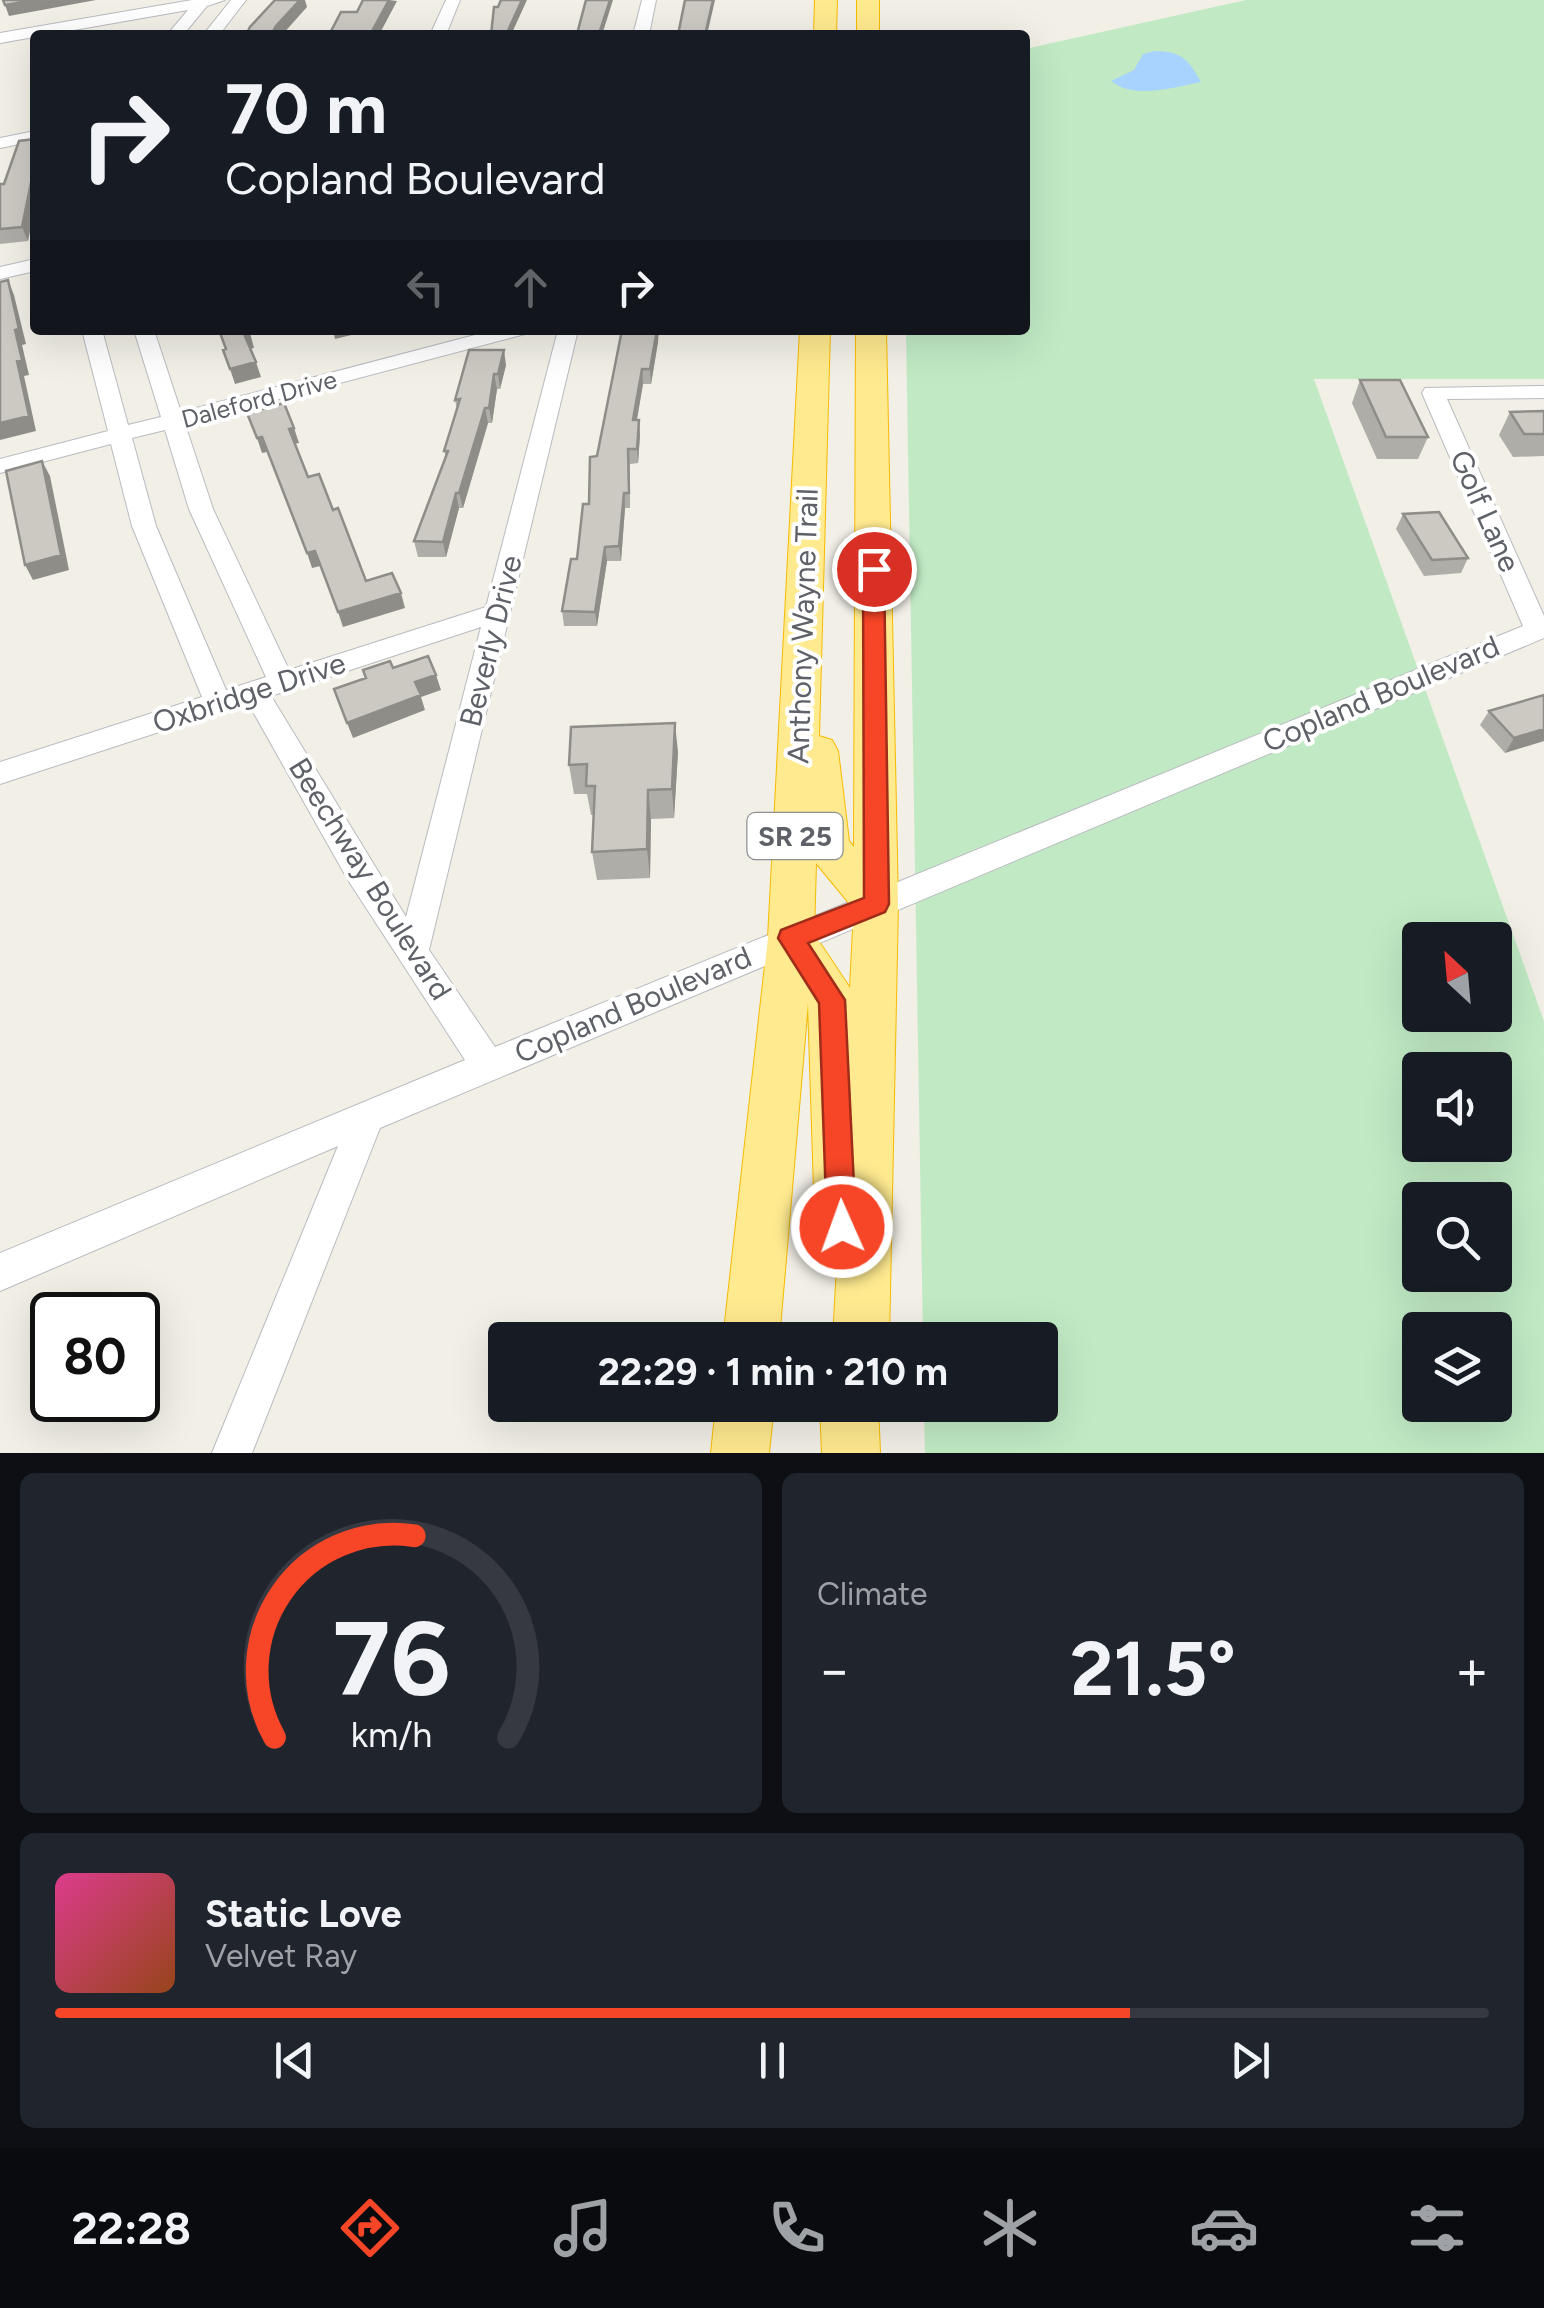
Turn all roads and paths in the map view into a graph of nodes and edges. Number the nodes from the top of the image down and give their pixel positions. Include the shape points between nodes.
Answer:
1 (239, 0) edge
2 (454, 0) edge
3 (650, 0) edge
4 (826, 0) edge
5 (868, 0) edge
6 (208, 1) edge
7 (45, 30) edge
8 (179, 30) edge
9 (215, 30) edge
10 (440, 30) edge
11 (642, 30) edge
12 (825, 30) edge
13 (868, 30) edge
14 (30, 33) edge
15 (0, 38) edge
16 (30, 137) edge
17 (0, 143) edge
18 (30, 266) edge
19 (0, 273) edge
20 (93, 335) edge
21 (146, 335) edge
22 (499, 335) edge
23 (567, 335) edge
24 (815, 335) edge
25 (871, 335) edge
26 (1544, 392) edge
27 (172, 421) junction
28 (118, 435) junction
29 (0, 466) edge
30 (1510, 568) junction
31 (1544, 593) edge
32 (498, 612) junction
33 (803, 620) junction
34 (1541, 628) edge
35 (268, 686) junction
36 (218, 702) junction
37 (0, 773) edge
38 (876, 904) junction
39 (790, 938) junction
40 (414, 952) junction
41 (488, 1066) junction
42 (367, 1117) junction
43 (0, 1272) edge
44 (753, 1322) edge
45 (845, 1322) edge
46 (862, 1322) edge
47 (743, 1422) edge
48 (851, 1422) edge
49 (857, 1422) edge
50 (232, 1453) edge
51 (740, 1453) edge
52 (854, 1453) edge

1 - 9 street
2 - 10 street
3 - 11 street
4 - 12 highway
5 - 13 highway
6 - 7 street
6 - 8 street
14 - 15 street
16 - 17 street
18 - 19 street
20 - 28 street
21 - 27 street, Beechway Boulevard
22 - 27 street, Daleford Drive
23 - 32 street, Beverly Drive
24 - 33 highway, Anthony Wayne Trail / SR 25
25 - 38 highway, SR 25
26 - 30 street, Golf Lane via 1432,392
27 - 28 street, Daleford Drive
27 - 35 street, Beechway Boulevard
28 - 29 street, Daleford Drive
28 - 36 street via 159,568
30 - 31 street
30 - 34 street, Golf Lane
32 - 35 street, Oxbridge Drive
32 - 40 street, Beverly Drive
33 - 38 highway via 828,846
33 - 39 highway, Anthony Wayne Trail / SR 25
34 - 38 street, Copland Boulevard
35 - 36 street, Oxbridge Drive
35 - 40 street, Beechway Boulevard via 359,871
36 - 37 street, Oxbridge Drive
38 - 39 street, Copland Boulevard
38 - 46 highway, SR 25
39 - 41 street, Copland Boulevard
39 - 44 highway, Anthony Wayne Trail / SR 25
39 - 45 highway via 832,1000
40 - 41 street, Beechway Boulevard
41 - 42 street, Copland Boulevard
42 - 43 street, Copland Boulevard
42 - 50 street
47 - 51 highway
48 - 52 highway
49 - 52 highway

